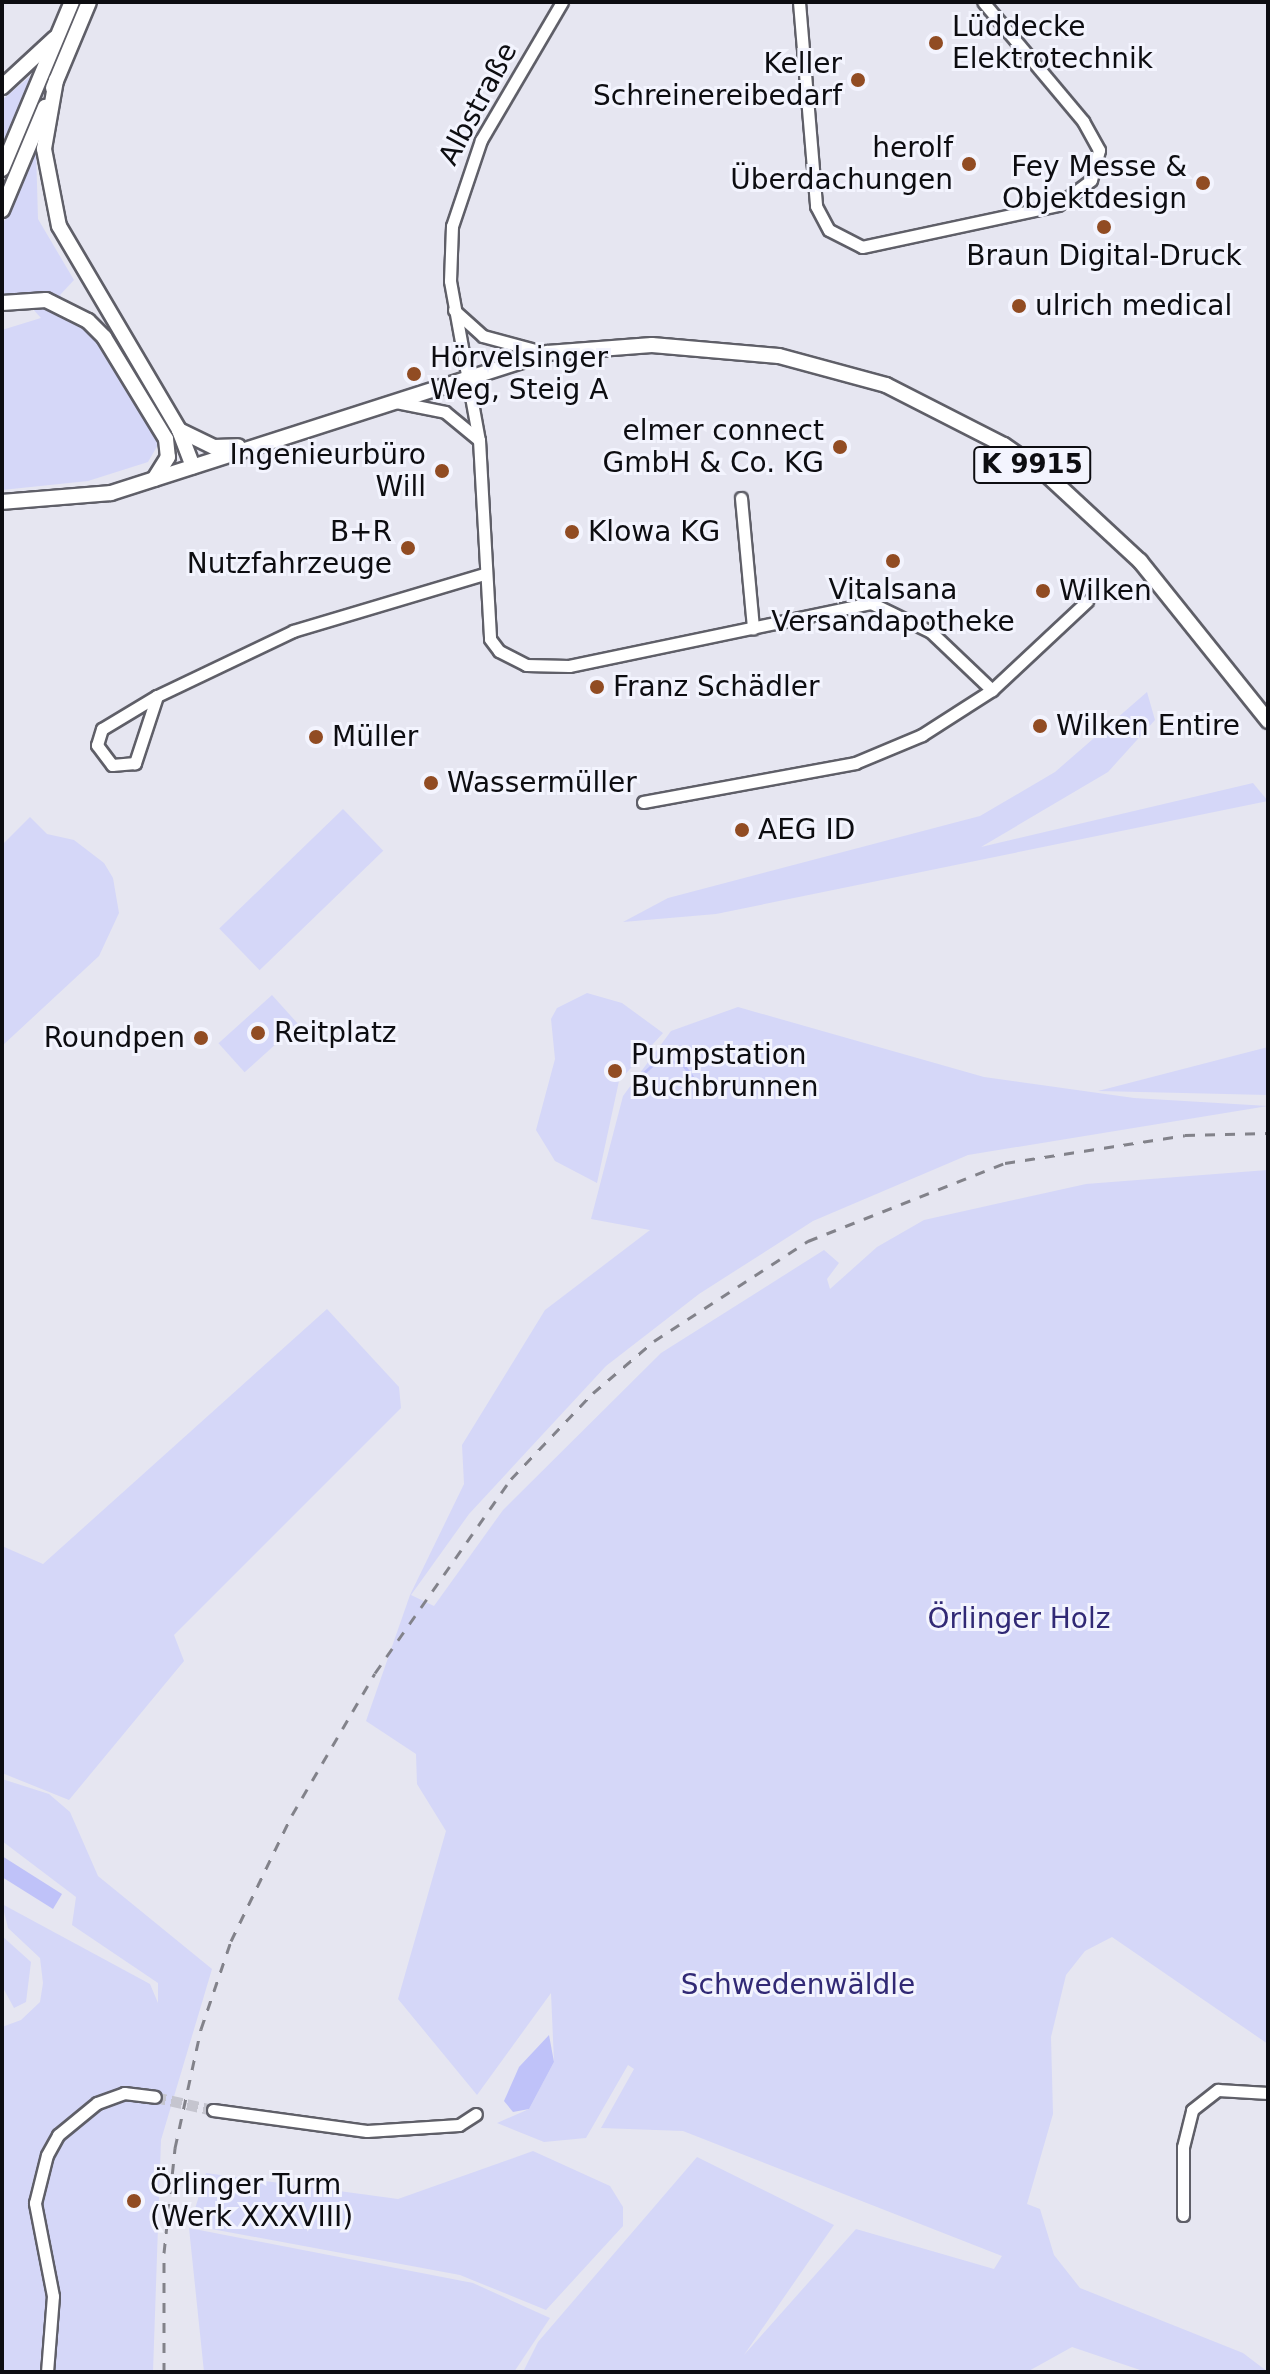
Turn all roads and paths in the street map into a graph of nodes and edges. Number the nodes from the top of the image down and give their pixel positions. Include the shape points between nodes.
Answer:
1 (72, 2) edge
2 (89, 2) edge
3 (562, 2) edge
4 (799, 2) edge
5 (983, 2) edge
6 (58, 35) junction
7 (56, 80) junction
8 (2, 87) edge
9 (2, 169) edge
10 (2, 210) edge
11 (2, 303) edge
12 (454, 310) junction
13 (547, 353) junction
14 (467, 375) junction
15 (387, 401) junction
16 (179, 430) junction
17 (479, 440) junction
18 (254, 445) junction
19 (193, 466) junction
20 (154, 479) junction
21 (741, 498) dead end
22 (2, 502) edge
23 (19, 503) junction
24 (2, 509) edge
25 (484, 574) junction
26 (1087, 601) dead end
27 (753, 628) junction
28 (992, 690) junction
29 (157, 696) junction
30 (1268, 721) edge
31 (643, 802) dead end
32 (1268, 2093) edge
33 (155, 2097) tunnel mouth
34 (213, 2110) tunnel mouth
35 (476, 2114) dead end
36 (1183, 2215) dead end
37 (47, 2372) edge

1 - 6 main road
2 - 7 main road
3 - 12 street, Albstraße via 465,176 452,226
4 - 5 street via 816,206 829,230 862,247 1058,205 1091,180 1099,150 1083,121
6 - 8 main road
6 - 9 main road
7 - 10 main road
7 - 16 main road via 44,149 59,226
11 - 20 main road via 46,300 88,321 104,337 166,439 168,457
12 - 13 street via 483,336
12 - 14 street, Albstraße
13 - 14 main road, K 9915
13 - 30 main road, K 9915 via 652,345 779,356 886,385 950,415 1004,445 1092,511 1183,610
14 - 15 main road, K 9915
14 - 17 street, Albstraße
15 - 17 street via 445,412
15 - 18 main road, K 9915
16 - 18 main road via 214,447
16 - 19 main road
17 - 25 street, Albstraße
18 - 19 main road, K 9915
19 - 20 main road, K 9915
20 - 23 main road, K 9915 via 111,493
21 - 27 street
22 - 23 main road, K 9915
23 - 24 main road
25 - 27 street, Albstraße via 490,639 499,651 526,665 569,666
25 - 29 street via 293,631
26 - 28 street
27 - 28 street, Albstraße via 871,603 931,632
28 - 31 street via 922,735 855,763
29 - 29 street via 102,729 97,745 112,765 135,763
32 - 36 street via 1218,2090 1192,2110 1183,2147
33 - 37 street via 124,2093 97,2103 58,2135 47,2155 35,2203 53,2296
34 - 35 street via 367,2131 459,2125

